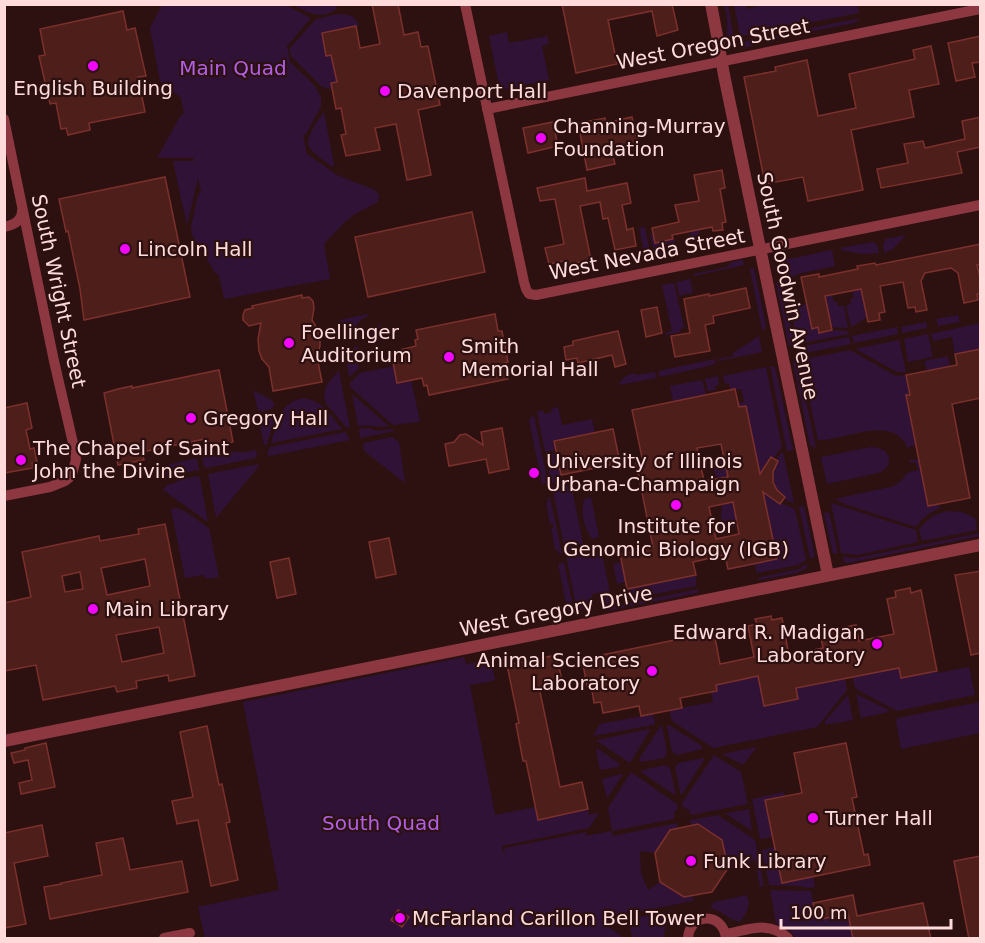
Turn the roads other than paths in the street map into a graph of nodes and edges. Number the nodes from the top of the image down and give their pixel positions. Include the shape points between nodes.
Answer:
1 (465, 4) edge
2 (711, 4) edge
3 (981, 9) edge
4 (722, 61) junction
5 (487, 109) junction
6 (4, 119) edge
7 (981, 205) edge
8 (22, 208) junction
9 (6, 227) edge
10 (28, 234) junction
11 (760, 250) junction
12 (4, 496) edge
13 (981, 545) edge
14 (828, 575) junction
15 (4, 741) edge
16 (190, 933) dead end
17 (726, 937) edge
18 (164, 939) edge
19 (688, 939) edge
20 (788, 939) edge

1 - 5 street
2 - 4 street, South Goodwin Avenue
3 - 4 street, West Oregon Street
4 - 5 street, West Oregon Street
4 - 11 street, South Goodwin Avenue
5 - 11 street, West Nevada Street via 529,294
6 - 8 street, South Wright Street
7 - 11 street, West Nevada Street
8 - 9 street via 20,220
8 - 10 street, South Wright Street
9 - 10 street
10 - 12 street, South Wright Street via 75,459 69,478 56,485
11 - 14 street, South Goodwin Avenue
13 - 14 street, West Gregory Drive
14 - 15 street, West Gregory Drive
16 - 18 street
17 - 19 street via 715,920 703,919 689,930
17 - 20 street via 766,927

